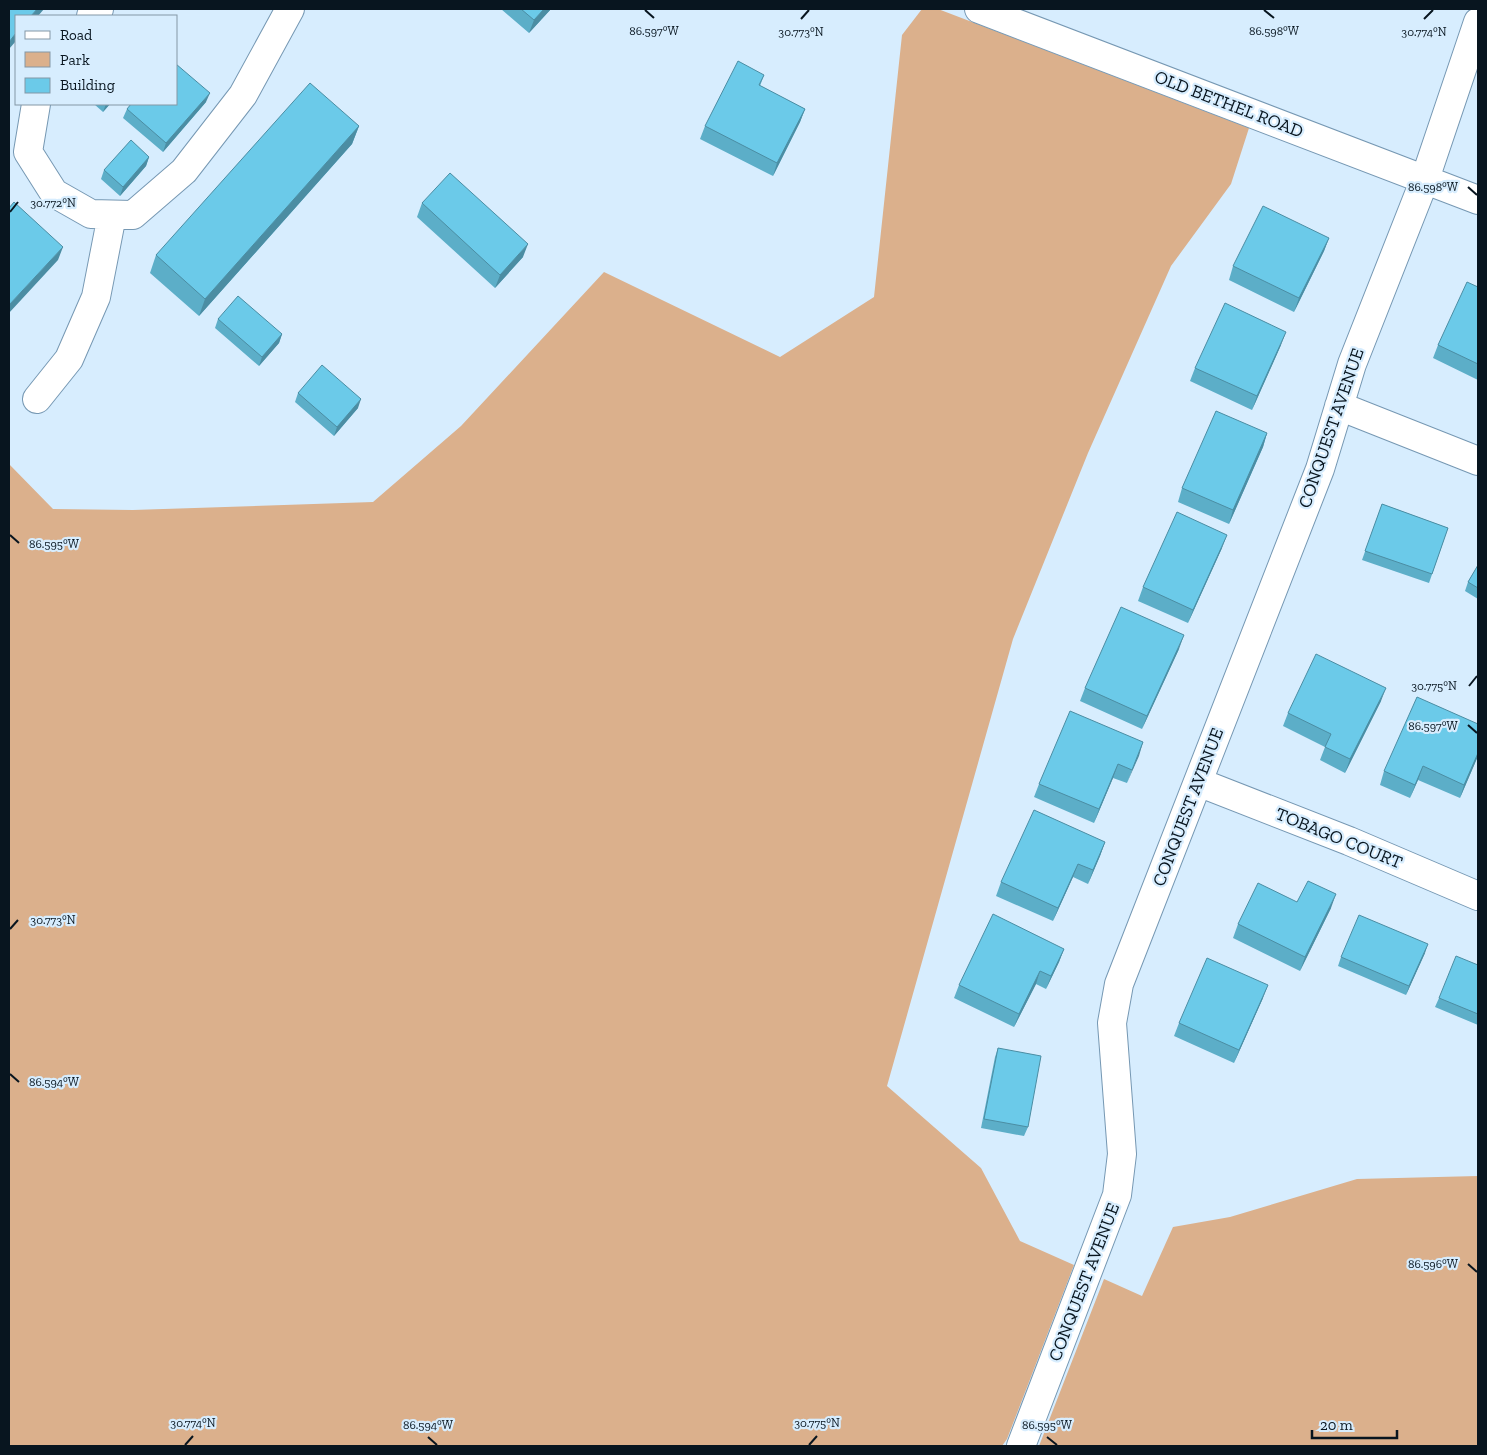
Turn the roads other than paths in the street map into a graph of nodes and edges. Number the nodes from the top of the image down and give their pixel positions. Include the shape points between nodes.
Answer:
1 (290, 9) edge
2 (979, 9) edge
3 (1478, 22) edge
4 (36, 105) edge
5 (1424, 179) junction
6 (1478, 200) edge
7 (112, 215) junction
8 (37, 399) dead end
9 (1339, 406) junction
10 (1478, 461) edge
11 (1198, 782) junction
12 (1478, 896) edge
13 (1021, 1446) edge

1 - 7 street via 243,95 184,171 133,215
2 - 5 street, OLD BETHEL ROAD
3 - 5 street, CONQUEST AVENUE
4 - 7 street via 28,152 54,193 91,214
5 - 6 street, OLD BETHEL ROAD
5 - 9 street, CONQUEST AVENUE via 1352,364
7 - 8 street via 96,297 69,359
9 - 10 street
9 - 11 street, CONQUEST AVENUE via 1320,469
11 - 12 street, TOBAGO COURT via 1350,841
11 - 13 street, CONQUEST AVENUE via 1120,984 1112,1023 1122,1154 1117,1195

